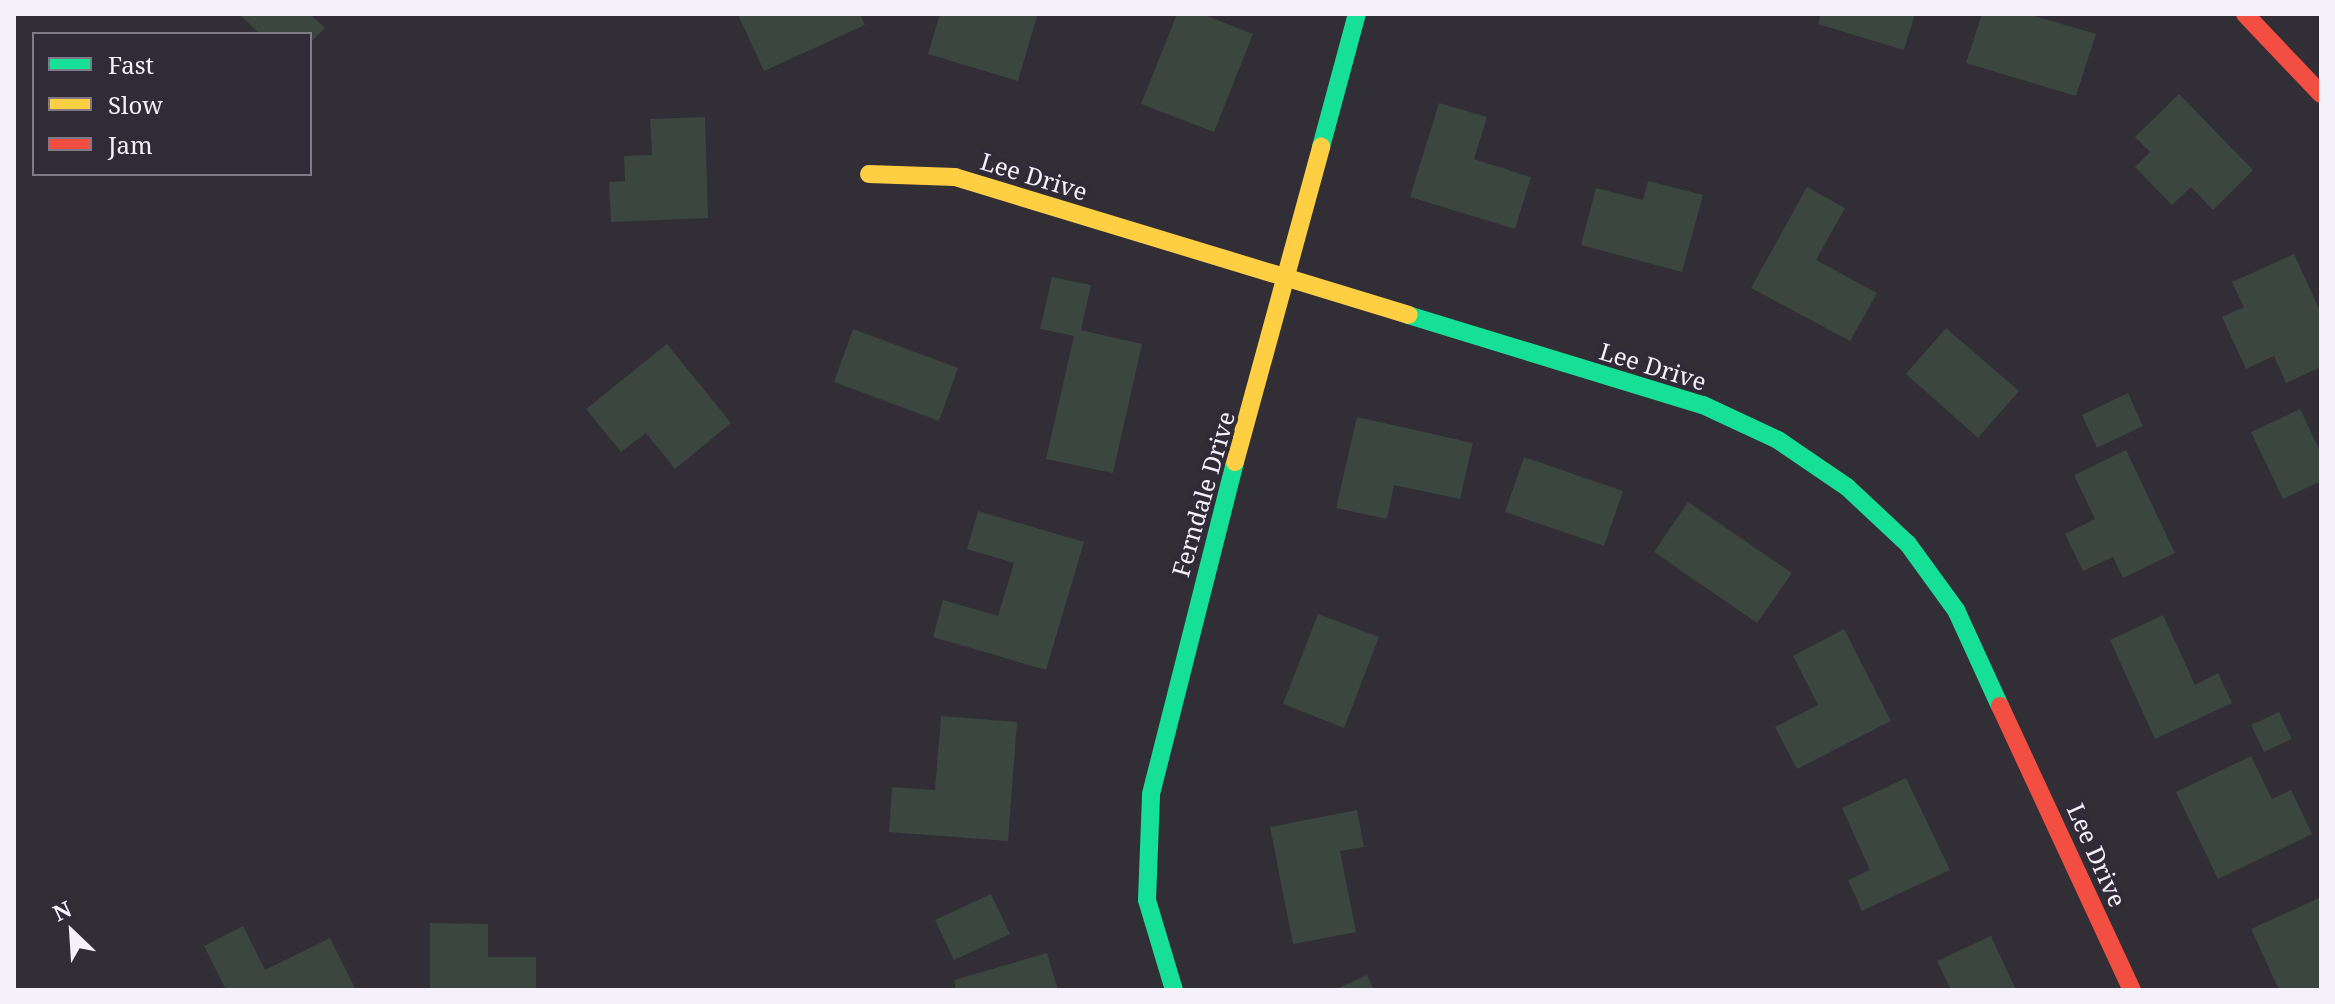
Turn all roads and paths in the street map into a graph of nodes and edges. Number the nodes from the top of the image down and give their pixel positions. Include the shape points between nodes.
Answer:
1 (1357, 14) edge
2 (2245, 14) edge
3 (2321, 94) edge
4 (869, 174) dead end
5 (1282, 280) junction
6 (1174, 990) edge
7 (2132, 990) edge

1 - 5 street, Ferndale Drive
2 - 3 street
4 - 5 street, Lee Drive via 955,177
5 - 6 street, Ferndale Drive via 1151,794 1147,900
5 - 7 street, Lee Drive via 1703,405 1778,440 1847,487 1908,544 1956,610

